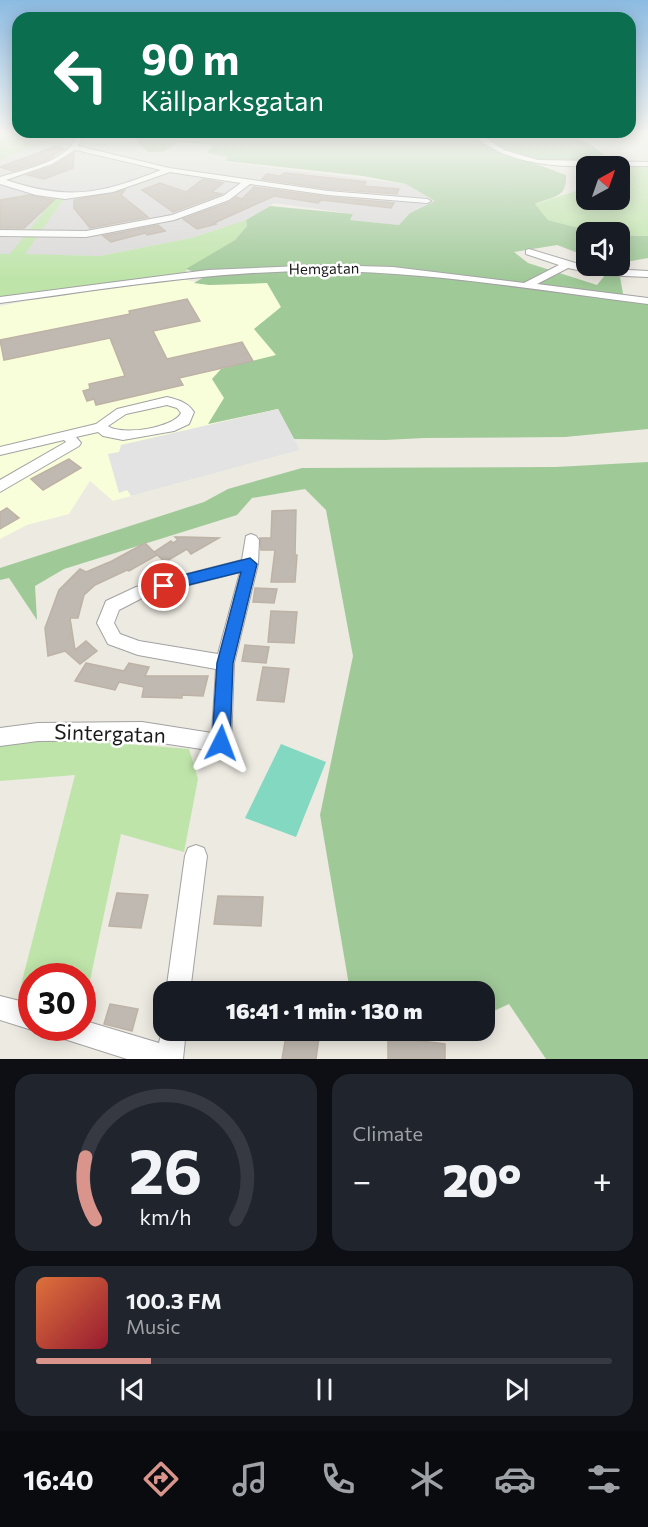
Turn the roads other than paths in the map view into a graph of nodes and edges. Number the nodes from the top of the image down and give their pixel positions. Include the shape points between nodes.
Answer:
1 (142, 180) edge
2 (250, 180) edge
3 (253, 180) edge
4 (0, 181) edge
5 (427, 201) dead end
6 (0, 233) edge
7 (529, 252) dead end
8 (567, 265) junction
9 (648, 274) edge
10 (526, 286) junction
11 (0, 300) edge
12 (646, 300) edge
13 (100, 427) junction
14 (67, 435) junction
15 (0, 451) edge
16 (0, 487) edge
17 (251, 540) dead end
18 (250, 564) junction
19 (225, 663) junction
20 (0, 736) edge
21 (196, 856) dead end
22 (179, 981) edge
23 (0, 1008) edge
24 (18, 1013) edge
25 (96, 1036) edge
26 (172, 1041) edge
27 (170, 1058) edge

1 - 4 street via 82,196 49,195
2 - 6 street via 226,198 174,217 86,234
3 - 5 street via 328,193
7 - 8 street
8 - 9 street
8 - 10 street
10 - 11 street, Hemgatan via 393,270 324,268 208,273
10 - 12 street, Hemgatan
13 - 13 street via 123,436 174,427 184,421 188,412 167,401 116,412
13 - 14 street
14 - 15 street
14 - 16 street via 74,443
17 - 18 street
18 - 19 street
18 - 19 street via 142,591 112,606 105,623 114,639 138,648
19 - 20 street, Sintergatan via 221,743 142,731
21 - 22 street
23 - 24 street
25 - 27 street
26 - 27 street

